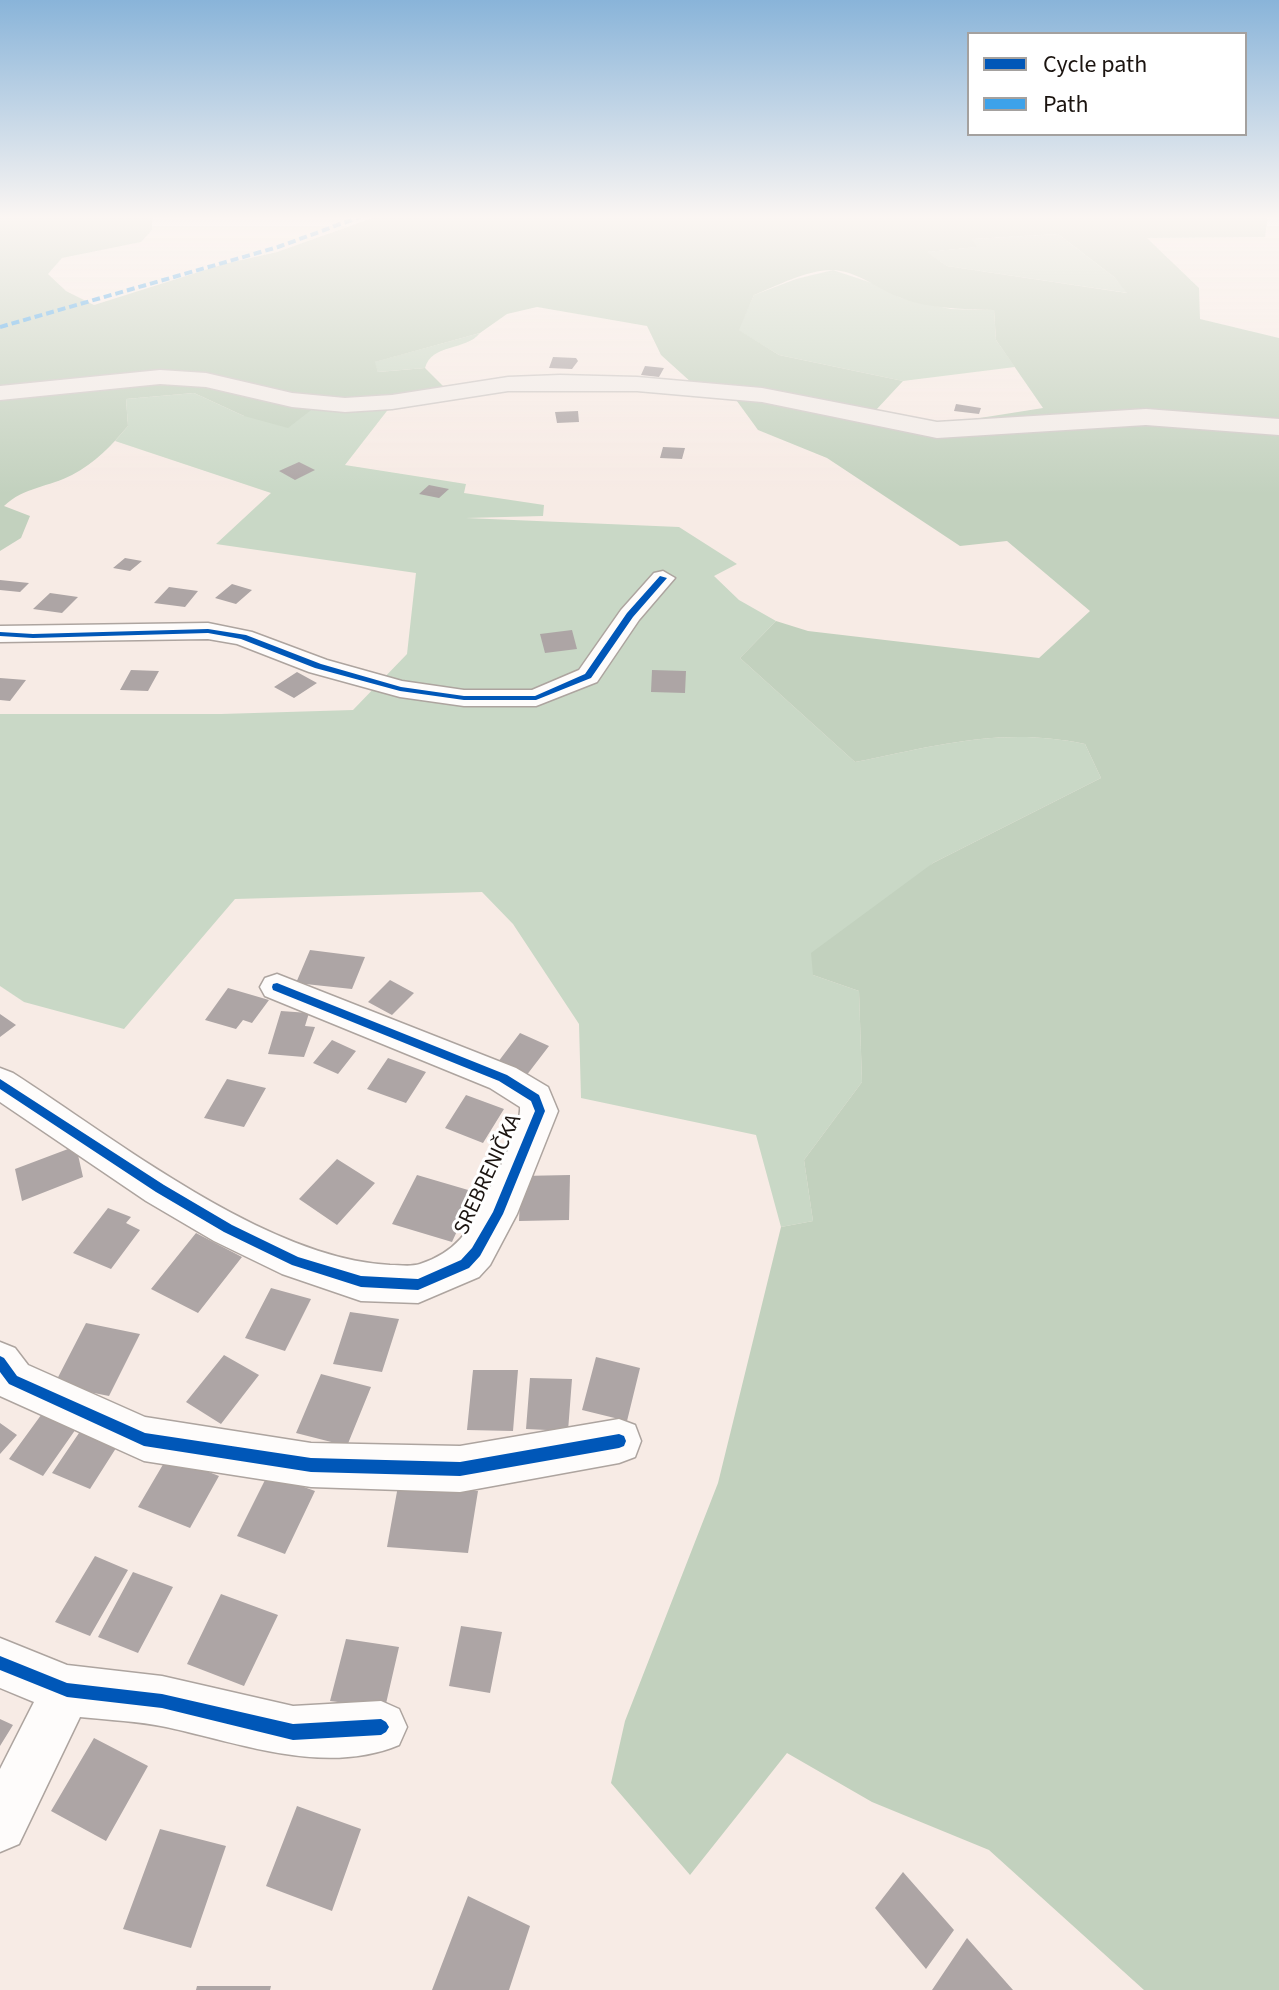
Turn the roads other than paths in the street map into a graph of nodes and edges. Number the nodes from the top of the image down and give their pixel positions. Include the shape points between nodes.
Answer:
1 (0, 393) edge
2 (1279, 427) edge
3 (663, 578) dead end
4 (0, 634) edge
5 (277, 987) dead end
6 (0, 1083) edge
7 (0, 1362) edge
8 (619, 1441) dead end
9 (0, 1663) edge
10 (67, 1690) junction
11 (381, 1727) dead end
12 (0, 1825) edge

1 - 2 main road via 160,377 345,405 508,384 591,382 762,395 937,430 1146,417
3 - 4 street via 588,676 536,698 464,698 400,689 243,637 208,631
5 - 6 street, SREBRENIČKA via 503,1078 535,1098 540,1111 484,1240 467,1263 426,1284 376,1286 311,1267 189,1209
7 - 8 street via 13,1380 144,1439 311,1465 460,1469
9 - 10 street
10 - 11 street via 162,1701 293,1732
10 - 12 street

